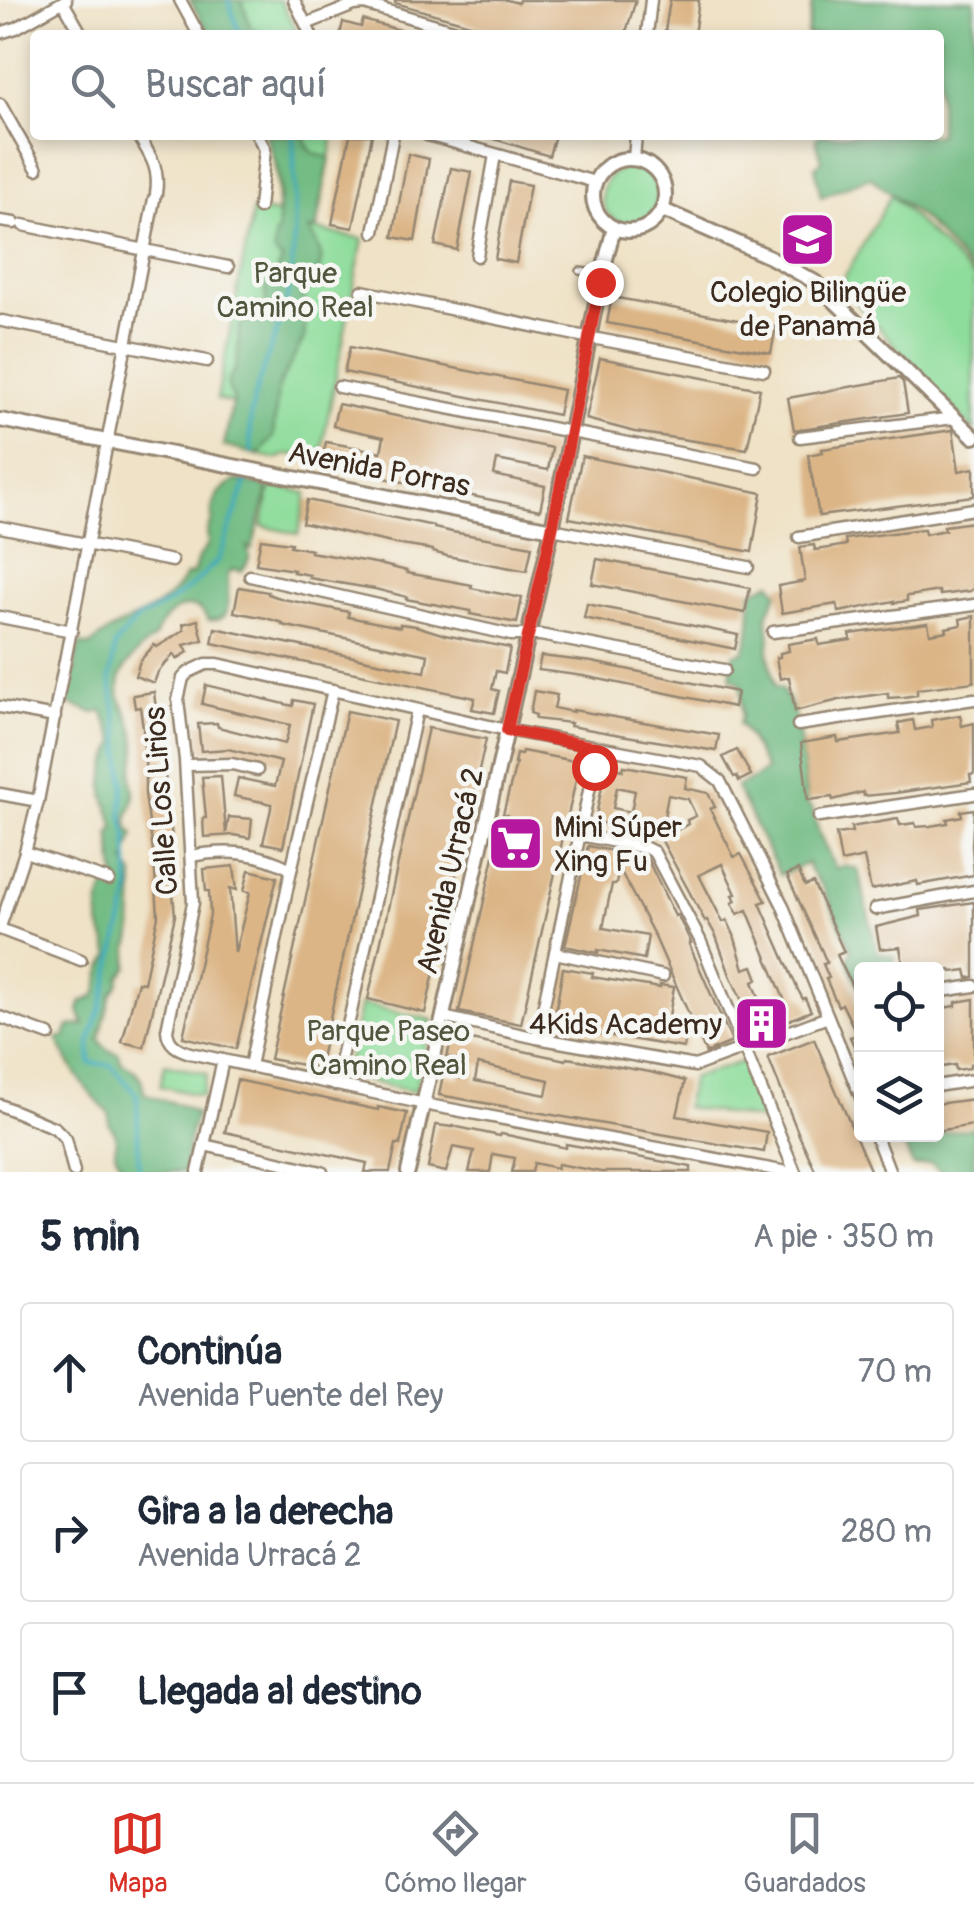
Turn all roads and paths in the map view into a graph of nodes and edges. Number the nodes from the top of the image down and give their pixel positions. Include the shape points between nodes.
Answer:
1 (180, 0) edge
2 (294, 0) edge
3 (651, 0) edge
4 (64, 1) edge
5 (79, 30) edge
6 (195, 30) edge
7 (309, 30) edge
8 (453, 30) edge
9 (648, 30) edge
10 (0, 33) edge
11 (0, 104) edge
12 (141, 140) edge
13 (260, 140) edge
14 (392, 140) edge
15 (443, 140) edge
16 (636, 140) edge
17 (495, 155) junction
18 (634, 159) junction
19 (37, 168) dead end
20 (595, 182) junction
21 (258, 208) dead end
22 (663, 210) junction
23 (0, 220) edge
24 (614, 228) junction
25 (374, 232) dead end
26 (145, 250) junction
27 (477, 256) dead end
28 (228, 267) dead end
29 (580, 271) dead end
30 (602, 275) junction
31 (362, 292) dead end
32 (2, 321) dead end
33 (589, 338) junction
34 (127, 346) junction
35 (207, 361) dead end
36 (764, 370) dead end
37 (339, 387) dead end
38 (954, 418) junction
39 (0, 420) edge
40 (571, 433) junction
41 (974, 437) edge
42 (800, 438) dead end
43 (108, 441) junction
44 (757, 468) dead end
45 (974, 509) edge
46 (0, 527) edge
47 (552, 529) junction
48 (799, 537) dead end
49 (88, 544) junction
50 (172, 561) dead end
51 (748, 567) dead end
52 (250, 576) dead end
53 (974, 605) edge
54 (0, 617) edge
55 (72, 631) junction
56 (773, 632) dead end
57 (528, 636) junction
58 (724, 670) dead end
59 (333, 690) junction
60 (974, 699) edge
61 (0, 707) edge
62 (417, 710) junction
63 (55, 718) junction
64 (798, 725) dead end
65 (507, 730) junction
66 (598, 748) junction
67 (186, 765) junction
68 (257, 770) dead end
69 (0, 794) edge
70 (974, 794) edge
71 (38, 801) junction
72 (818, 817) dead end
73 (580, 835) junction
74 (24, 852) junction
75 (191, 856) junction
76 (291, 869) junction
77 (108, 880) dead end
78 (974, 892) edge
79 (875, 909) dead end
80 (0, 928) edge
81 (554, 952) junction
82 (81, 960) dead end
83 (663, 976) dead end
84 (974, 986) edge
85 (944, 991) edge
86 (0, 1016) edge
87 (828, 1016) junction
88 (443, 1017) junction
89 (49, 1035) dead end
90 (537, 1038) junction
91 (746, 1049) junction
92 (223, 1060) junction
93 (250, 1066) junction
94 (854, 1080) edge
95 (974, 1080) edge
96 (335, 1085) junction
97 (944, 1085) edge
98 (424, 1104) junction
99 (0, 1106) edge
100 (879, 1142) edge
101 (204, 1145) junction
102 (74, 1172) edge
103 (198, 1172) edge
104 (322, 1172) edge
105 (408, 1172) edge
106 (787, 1172) edge
107 (796, 1172) edge
108 (890, 1172) edge

1 - 6 street
2 - 7 street
3 - 9 street
4 - 5 street
4 - 10 street
7 - 8 street via 364,4
11 - 19 street
12 - 26 street via 158,179
13 - 21 street via 265,149
14 - 25 street
15 - 17 street
16 - 18 street
17 - 20 street
17 - 27 street
18 - 20 street via 607,166
18 - 22 street via 662,178
20 - 24 street via 594,203
22 - 24 street via 647,226
22 - 38 street via 815,282
23 - 26 street
24 - 30 street, Avenida Urracá 2
26 - 28 street
26 - 34 street
29 - 30 lane
30 - 33 street, Avenida Urracá 2
31 - 33 street
32 - 34 street
33 - 36 street
33 - 40 street, Avenida Urracá 2
34 - 35 street
34 - 43 street
37 - 40 street
38 - 41 street
38 - 42 street
39 - 43 street, Avenida Porras
40 - 44 street
40 - 47 street, Avenida Urracá 2
43 - 47 street, Avenida Porras
43 - 49 street
45 - 48 street
46 - 49 street
47 - 51 street, Avenida Porras
47 - 57 street, Avenida Urracá 2
49 - 50 street
49 - 55 street
52 - 57 street
53 - 56 street
54 - 55 street
55 - 63 street
57 - 58 street
57 - 65 street, Avenida Urracá 2
59 - 62 street, Calle Los Lirios
59 - 67 street, Calle Los Lirios via 218,664 197,666 183,678 178,700
59 - 76 street
60 - 64 street
61 - 63 street
62 - 65 street, Calle Los Lirios
62 - 96 street
63 - 71 street
65 - 66 street, Calle Los Lirios
65 - 88 street, Avenida Urracá 2
66 - 73 street
66 - 87 street, Calle Los Lirios via 688,762 720,782 782,904
67 - 68 street
67 - 75 street, Calle Los Lirios
69 - 71 street
70 - 72 street
71 - 74 street
73 - 81 street
73 - 91 street via 654,852
74 - 77 street
74 - 80 street
75 - 76 street via 244,853
75 - 92 street, Calle Los Lirios via 192,918 168,1036 180,1050
76 - 93 street
78 - 79 street
80 - 82 street
81 - 83 street
81 - 90 street
84 - 85 street
86 - 89 street
87 - 91 street
87 - 94 street, Calle Los Lirios
88 - 90 street
88 - 98 street, Avenida Urracá 2
90 - 91 street via 695,1066
91 - 107 street
92 - 93 street, Calle Los Lirios
92 - 101 street
93 - 96 street, Calle Los Lirios
95 - 97 street
96 - 98 street, Calle Los Lirios
98 - 105 street, Avenida Urracá 2
98 - 106 street, Calle Los Lirios
99 - 102 street via 56,1128
100 - 108 street
101 - 103 street
101 - 104 street

